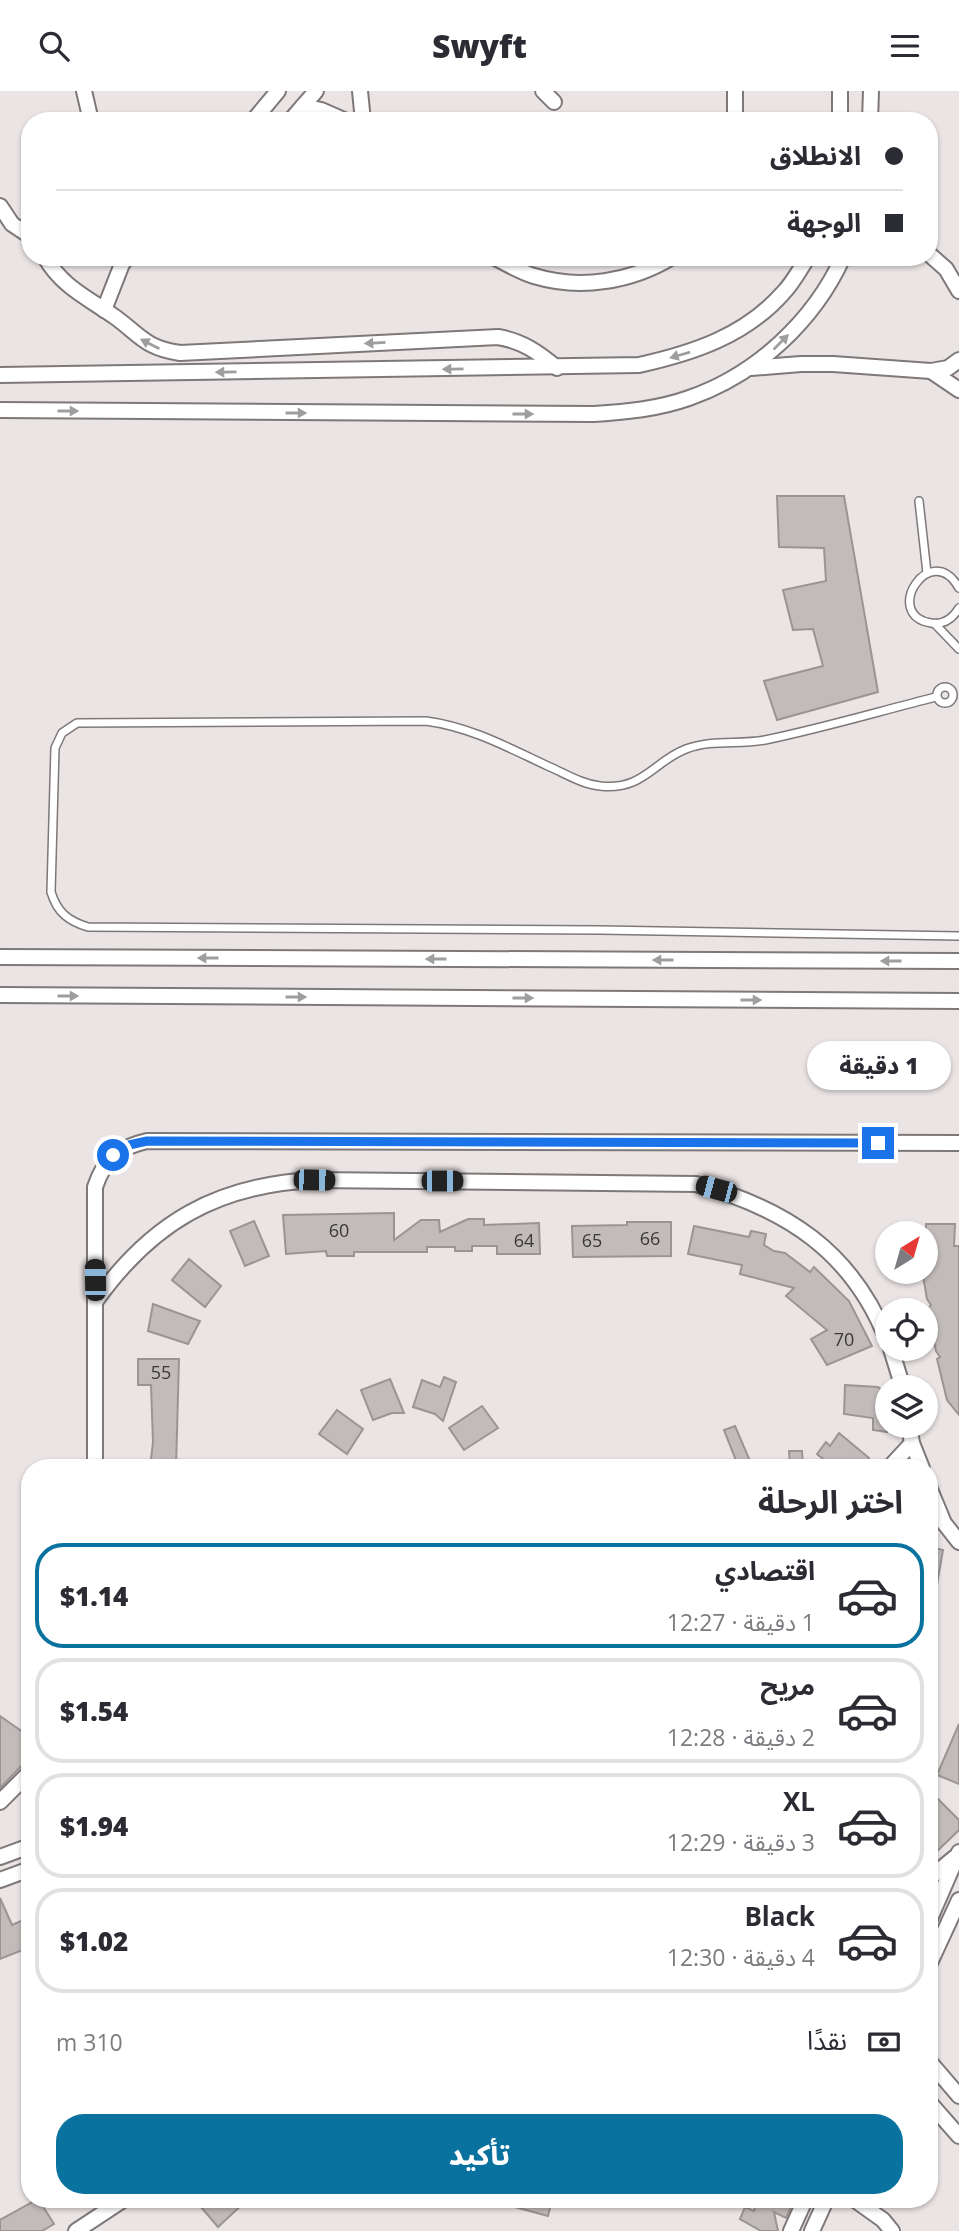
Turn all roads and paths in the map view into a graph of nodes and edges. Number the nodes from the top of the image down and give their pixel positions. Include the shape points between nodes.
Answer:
1 (278, 91) edge
2 (316, 91) edge
3 (360, 91) edge
4 (735, 91) edge
5 (840, 91) edge
6 (871, 91) edge
7 (88, 94) edge
8 (303, 106) junction
9 (90, 112) edge
10 (260, 112) edge
11 (298, 112) edge
12 (326, 112) edge
13 (362, 112) edge
14 (735, 112) edge
15 (840, 112) edge
16 (870, 112) edge
17 (0, 205) edge
18 (21, 230) edge
19 (938, 262) edge
20 (51, 266) edge
21 (121, 266) edge
22 (512, 266) edge
23 (658, 266) edge
24 (802, 266) edge
25 (839, 266) edge
26 (959, 291) edge
27 (104, 310) junction
28 (959, 360) edge
29 (557, 368) junction
30 (749, 368) junction
31 (931, 371) junction
32 (0, 375) edge
33 (959, 390) edge
34 (0, 410) edge
35 (919, 501) dead end
36 (928, 573) junction
37 (959, 588) edge
38 (959, 609) edge
39 (935, 624) junction
40 (959, 649) edge
41 (956, 698) edge
42 (959, 936) edge
43 (0, 957) edge
44 (959, 961) edge
45 (0, 995) edge
46 (959, 1001) edge
47 (959, 1143) edge
48 (95, 1302) junction
49 (875, 1314) edge
50 (911, 1438) edge
51 (912, 1443) junction
52 (95, 1459) edge
53 (897, 1459) edge
54 (918, 1459) edge
55 (938, 1523) edge
56 (959, 1542) edge
57 (21, 1781) edge
58 (0, 1802) edge
59 (21, 1849) edge
60 (958, 1853) edge
61 (0, 1857) edge
62 (938, 1871) edge
63 (21, 1872) edge
64 (0, 1880) edge
65 (938, 1900) edge
66 (959, 1900) edge
67 (938, 1946) edge
68 (938, 2072) edge
69 (959, 2096) edge
70 (938, 2112) edge
71 (959, 2136) edge
72 (111, 2208) edge
73 (801, 2208) edge
74 (822, 2208) edge
75 (866, 2208) edge
76 (76, 2231) edge
77 (791, 2231) edge
78 (812, 2231) edge
79 (892, 2231) edge

1 - 10 street
2 - 8 street
3 - 13 street
4 - 14 street
5 - 15 street
6 - 16 street
7 - 9 street
8 - 11 street
8 - 12 street
17 - 18 street
19 - 26 street
20 - 27 street via 77,293
21 - 27 street
22 - 23 street via 533,276 580,283 620,280
24 -> 29 street via 784,293 757,318 720,340 681,356 639,365
30 -> 25 street via 807,315
29 -> 27 street via 528,346 498,337 180,353 151,346
28 - 31 street
29 -> 32 street
30 - 31 street via 801,363
34 -> 30 street via 594,414 643,410 690,398
31 - 33 street
35 - 36 lane
36 - 37 lane via 949,576
36 - 39 lane via 915,583 910,598 920,619
38 - 39 lane via 949,620
39 - 40 lane
41 - 42 lane via 942,703 936,697 767,739 693,747 637,780 607,786 582,782 472,730 426,721 77,723 62,733 55,748 51,892 64,916 88,927
44 -> 43 street
45 -> 46 street
47 - 48 street via 147,1141 113,1155 101,1169 95,1187
48 - 49 street via 114,1275 167,1226 247,1188 314,1180 696,1184 736,1194 774,1211 808,1234 836,1260
48 - 52 street
50 - 51 street
51 - 53 street
51 - 54 street
55 - 56 street
57 - 58 street
59 - 61 street
60 - 62 street
60 - 65 street
63 - 64 street
66 - 67 street
68 - 69 street
70 - 71 street
72 - 76 street
73 - 77 street
74 - 78 street
75 - 79 street

